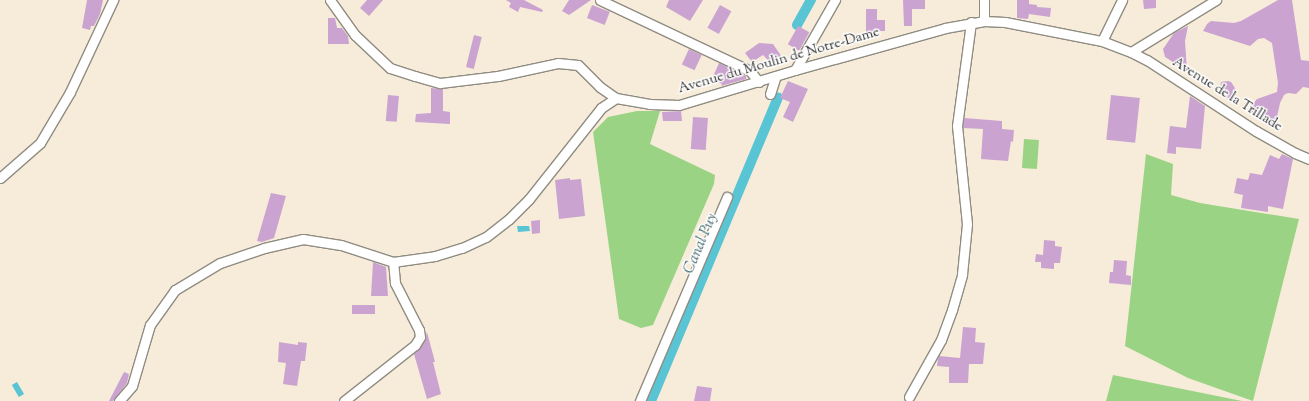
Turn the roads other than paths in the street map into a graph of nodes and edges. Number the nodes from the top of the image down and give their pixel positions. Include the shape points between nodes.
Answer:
1 (113, 0) edge
2 (330, 0) edge
3 (600, 0) edge
4 (835, 0) edge
5 (984, 0) edge
6 (1122, 0) edge
7 (1216, 0) edge
8 (1202, 4) edge
9 (984, 21) junction
10 (970, 22) junction
11 (1102, 41) junction
12 (1131, 52) junction
13 (795, 70) junction
14 (776, 76) junction
15 (759, 82) junction
16 (770, 94) dead end
17 (616, 98) junction
18 (1309, 159) edge
19 (0, 178) edge
20 (727, 197) dead end
21 (393, 262) junction
22 (909, 397) dead end
23 (119, 401) edge
24 (344, 401) edge
25 (640, 401) edge

1 - 19 street via 70,92 40,143
2 - 17 street, Avenue du Moulin de Notre-Dame via 355,35 390,68 440,83 498,76 558,62 578,65 600,87
3 - 15 street via 750,70
4 - 13 street
5 - 9 street
6 - 11 street
7 - 8 street
8 - 12 street
9 - 10 street, Avenue du Moulin de Notre-Dame
9 - 11 street, Avenue du Moulin de Notre-Dame via 1005,22
10 - 13 street, Avenue du Moulin de Notre-Dame
10 - 22 street via 957,126 967,224 962,274 941,340
11 - 12 street, Avenue du Moulin de Notre-Dame
12 - 18 street, Avenue de la Trillade via 1256,131
13 - 14 street, Avenue du Moulin de Notre-Dame
14 - 15 street, Avenue du Moulin de Notre-Dame
14 - 16 street
15 - 17 street, Avenue du Moulin de Notre-Dame via 679,105 649,104
17 - 21 street via 601,108 529,199 486,237 435,256
20 - 25 street
21 - 23 street via 341,245 303,239 220,263 176,290 171,296 150,325 132,386
21 - 24 street via 394,283 419,330 420,337 415,345

